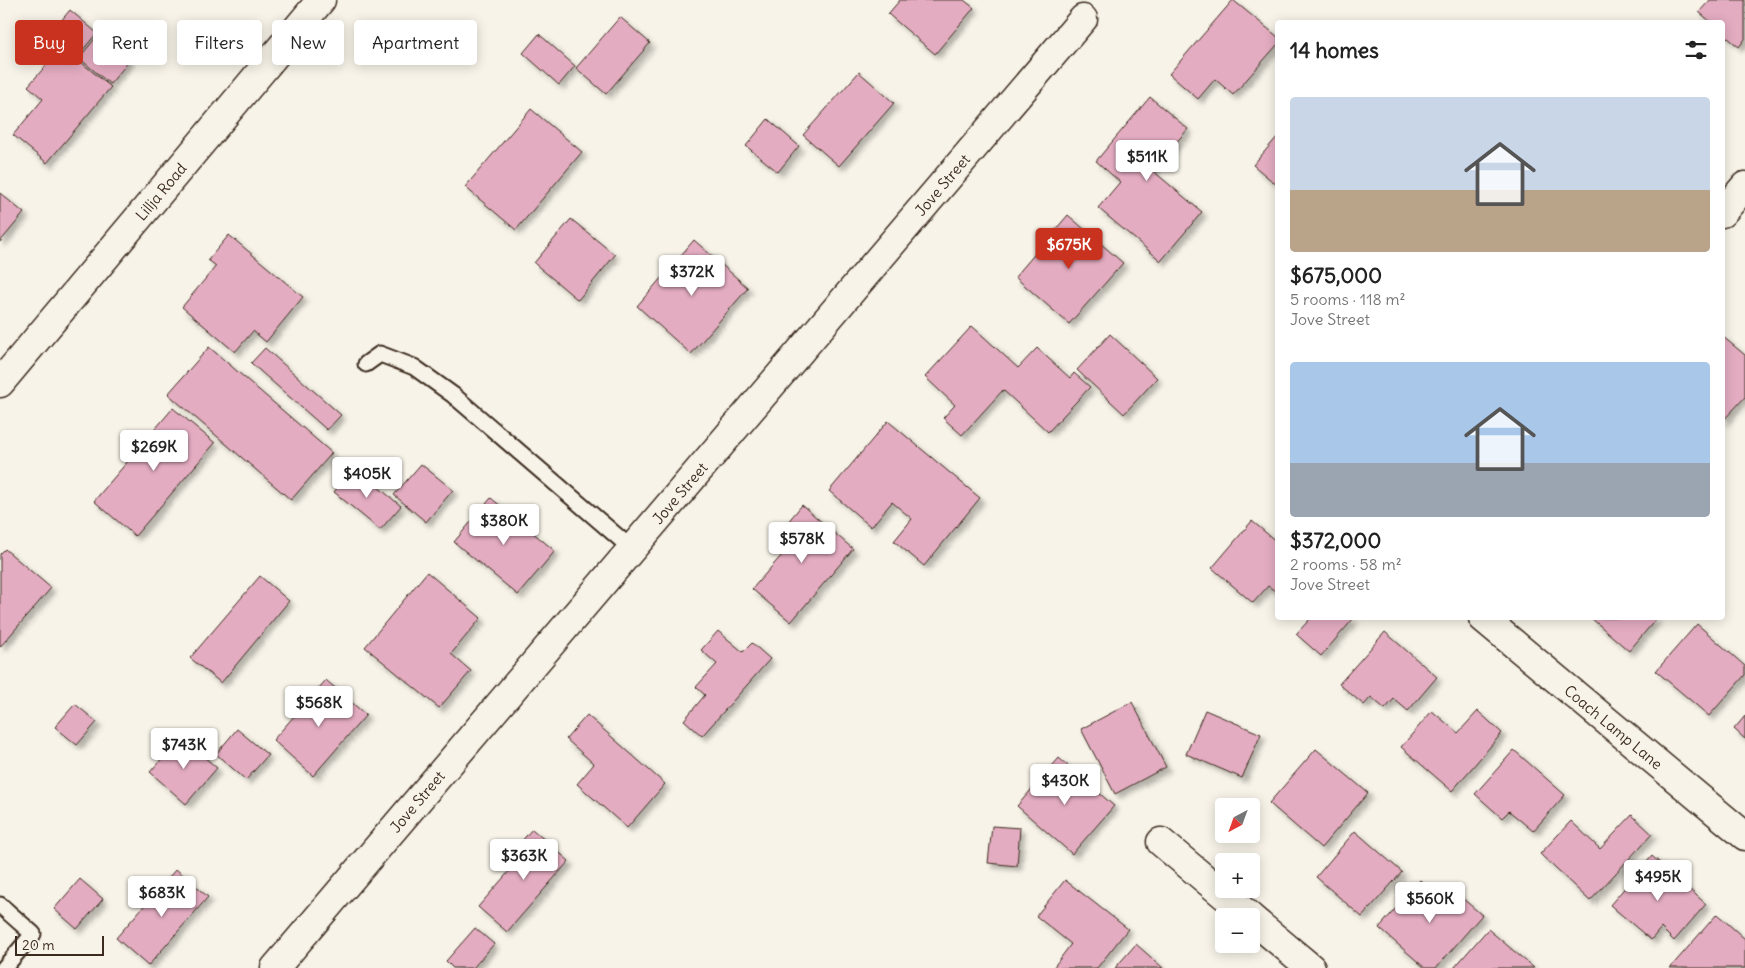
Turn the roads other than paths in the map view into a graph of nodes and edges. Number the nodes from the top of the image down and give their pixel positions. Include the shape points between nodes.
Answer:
1 (321, 0) edge
2 (1083, 18) dead end
3 (1745, 186) edge
4 (1725, 209) edge
5 (366, 364) dead end
6 (0, 383) edge
7 (632, 549) junction
8 (1485, 620) edge
9 (1745, 836) edge
10 (1161, 842) dead end
11 (0, 905) edge
12 (1239, 908) edge
13 (1260, 925) edge
14 (4, 968) edge
15 (276, 968) edge
16 (1311, 968) edge

1 - 6 street, Lillja Road
2 - 7 street, Jove Street
3 - 4 street
5 - 7 lane via 380,354 414,367 453,395
7 - 15 street, Jove Street
8 - 9 street, Coach Lamp Lane
10 - 12 street
11 - 14 lane via 33,934
13 - 16 street

